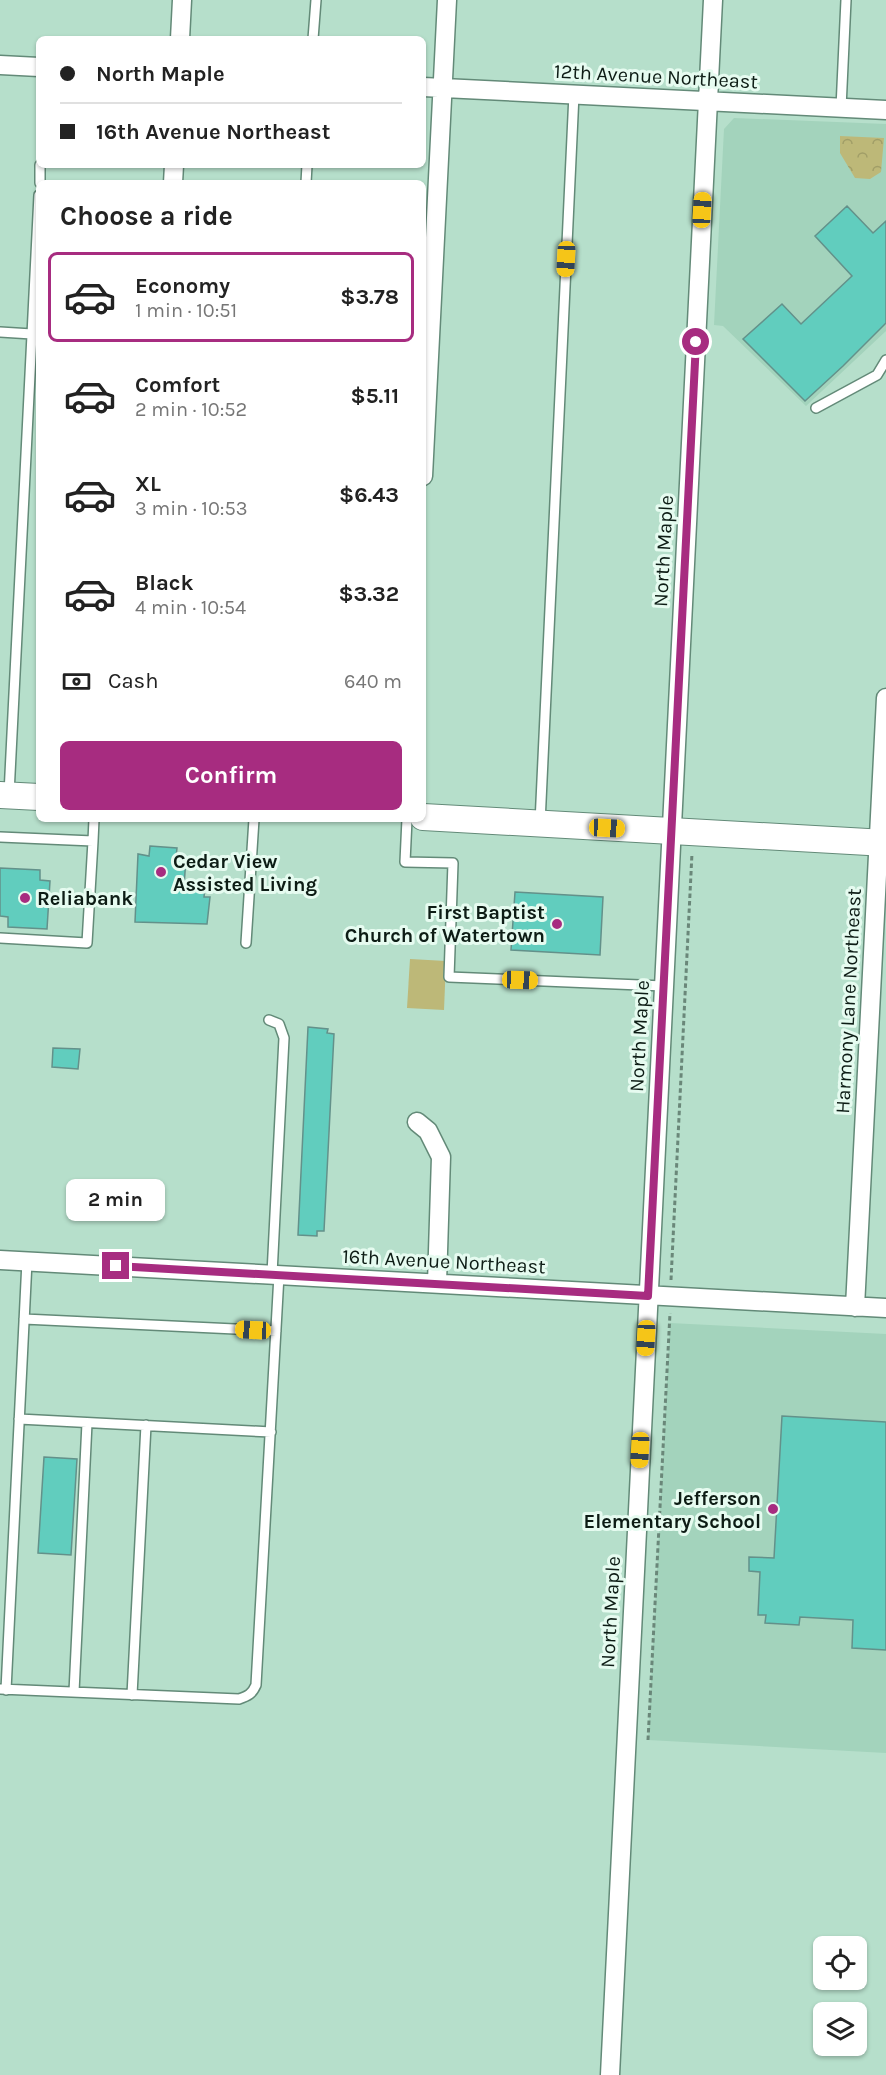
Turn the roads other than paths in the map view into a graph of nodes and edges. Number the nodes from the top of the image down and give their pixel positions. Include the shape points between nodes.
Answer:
1 (182, 0) edge
2 (316, 0) edge
3 (447, 0) edge
4 (713, 0) edge
5 (846, 0) edge
6 (180, 36) edge
7 (314, 36) edge
8 (0, 65) edge
9 (36, 67) edge
10 (426, 87) edge
11 (442, 88) junction
12 (574, 94) junction
13 (707, 100) junction
14 (841, 108) junction
15 (886, 110) edge
16 (36, 255) edge
17 (0, 332) edge
18 (32, 334) junction
19 (886, 360) edge
20 (816, 408) dead end
21 (426, 415) edge
22 (886, 698) edge
23 (5, 795) edge
24 (36, 797) edge
25 (426, 817) edge
26 (94, 822) edge
27 (254, 822) edge
28 (407, 822) edge
29 (540, 824) junction
30 (672, 832) junction
31 (0, 837) edge
32 (93, 841) junction
33 (882, 843) edge
34 (0, 938) edge
35 (246, 943) dead end
36 (664, 986) junction
37 (269, 1020) dead end
38 (417, 1122) dead end
39 (0, 1260) edge
40 (27, 1261) junction
41 (276, 1274) junction
42 (437, 1283) junction
43 (648, 1296) junction
44 (855, 1306) junction
45 (886, 1308) edge
46 (24, 1319) junction
47 (276, 1331) junction
48 (19, 1419) junction
49 (87, 1423) junction
50 (146, 1425) junction
51 (271, 1432) junction
52 (0, 1576) edge
53 (11, 1576) junction
54 (3, 1690) edge
55 (74, 1692) junction
56 (132, 1695) junction
57 (610, 2075) edge

1 - 6 street
2 - 7 lane
3 - 11 street
4 - 13 street, North Maple
5 - 14 lane
8 - 9 street
10 - 11 street, 12th Avenue Northeast
11 - 12 street, 12th Avenue Northeast
11 - 21 street
12 - 13 street, 12th Avenue Northeast
12 - 29 lane
13 - 14 street, 12th Avenue Northeast
13 - 30 street, North Maple
14 - 15 street, 12th Avenue Northeast
16 - 18 lane
17 - 18 lane
18 - 23 lane
19 - 20 lane via 877,375
22 - 33 street, Harmony Lane Northeast
23 - 24 main road
25 - 29 main road
26 - 32 lane
27 - 35 lane
28 - 36 lane via 405,862 453,864 448,977
29 - 30 main road
30 - 33 main road
30 - 36 street, North Maple
31 - 32 lane
32 - 34 lane via 87,943
33 - 44 street, Harmony Lane Northeast
36 - 43 street, North Maple
37 - 41 lane via 279,1024 284,1038
38 - 42 street via 428,1131 441,1157
39 - 40 street, 16th Avenue Northeast
40 - 41 street, 16th Avenue Northeast
40 - 46 lane
41 - 42 street, 16th Avenue Northeast
41 - 47 lane
42 - 43 street, 16th Avenue Northeast
43 - 44 street, 16th Avenue Northeast
43 - 57 street, North Maple
44 - 45 street, 16th Avenue Northeast
46 - 47 lane
46 - 48 lane
47 - 51 lane
48 - 49 lane
48 - 53 lane
49 - 50 lane
49 - 55 lane
50 - 51 lane
50 - 56 lane
51 - 56 lane via 253,1692 239,1699
52 - 53 lane
53 - 54 lane
54 - 55 lane
55 - 56 lane

